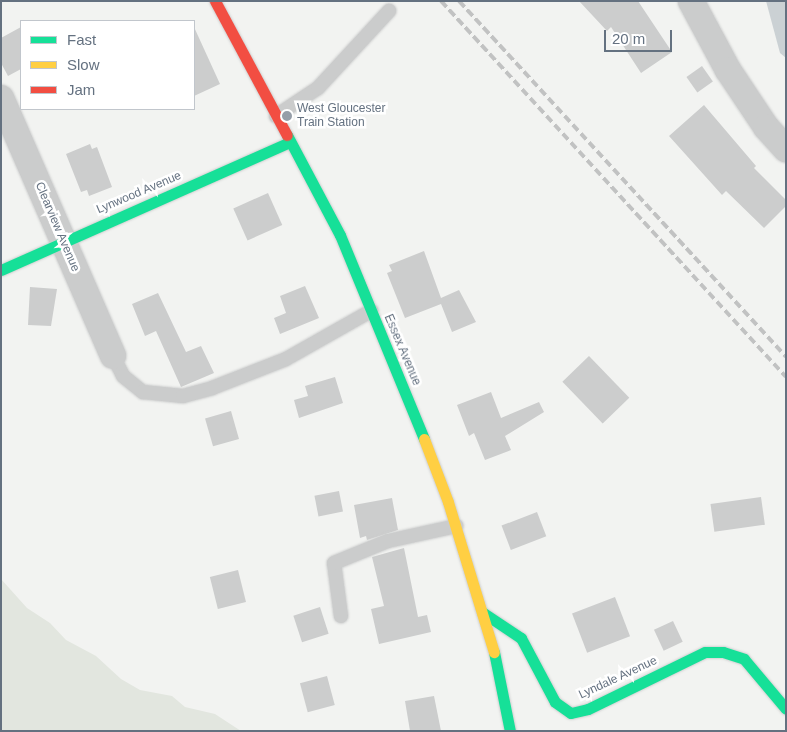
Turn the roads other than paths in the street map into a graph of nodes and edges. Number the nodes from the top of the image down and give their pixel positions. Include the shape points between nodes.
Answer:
1 (215, 1) edge
2 (691, 1) edge
3 (389, 11) dead end
4 (1, 98) edge
5 (276, 116) junction
6 (288, 142) junction
7 (786, 149) edge
8 (64, 240) junction
9 (1, 270) edge
10 (371, 311) junction
11 (113, 356) joint
12 (456, 526) junction
13 (482, 612) junction
14 (340, 616) dead end
15 (786, 709) edge
16 (510, 731) edge

1 - 5 street, Essex Avenue
2 - 7 street via 728,70 766,127
3 - 5 lane via 318,88
4 - 8 street, Clearview Avenue
5 - 6 street, Essex Avenue
6 - 8 street, Lynwood Avenue
6 - 10 street, Essex Avenue via 340,235
8 - 9 street, Lynwood Avenue
8 - 11 street, Clearview Avenue
10 - 11 lane via 286,359 183,396 143,392 123,376
10 - 12 street, Essex Avenue
12 - 13 street, Essex Avenue
12 - 14 lane via 388,541 334,563
13 - 15 street, Lyndale Avenue via 521,638 556,702 572,713 588,709 705,652 723,652 744,659
13 - 16 street, Essex Avenue via 490,634

